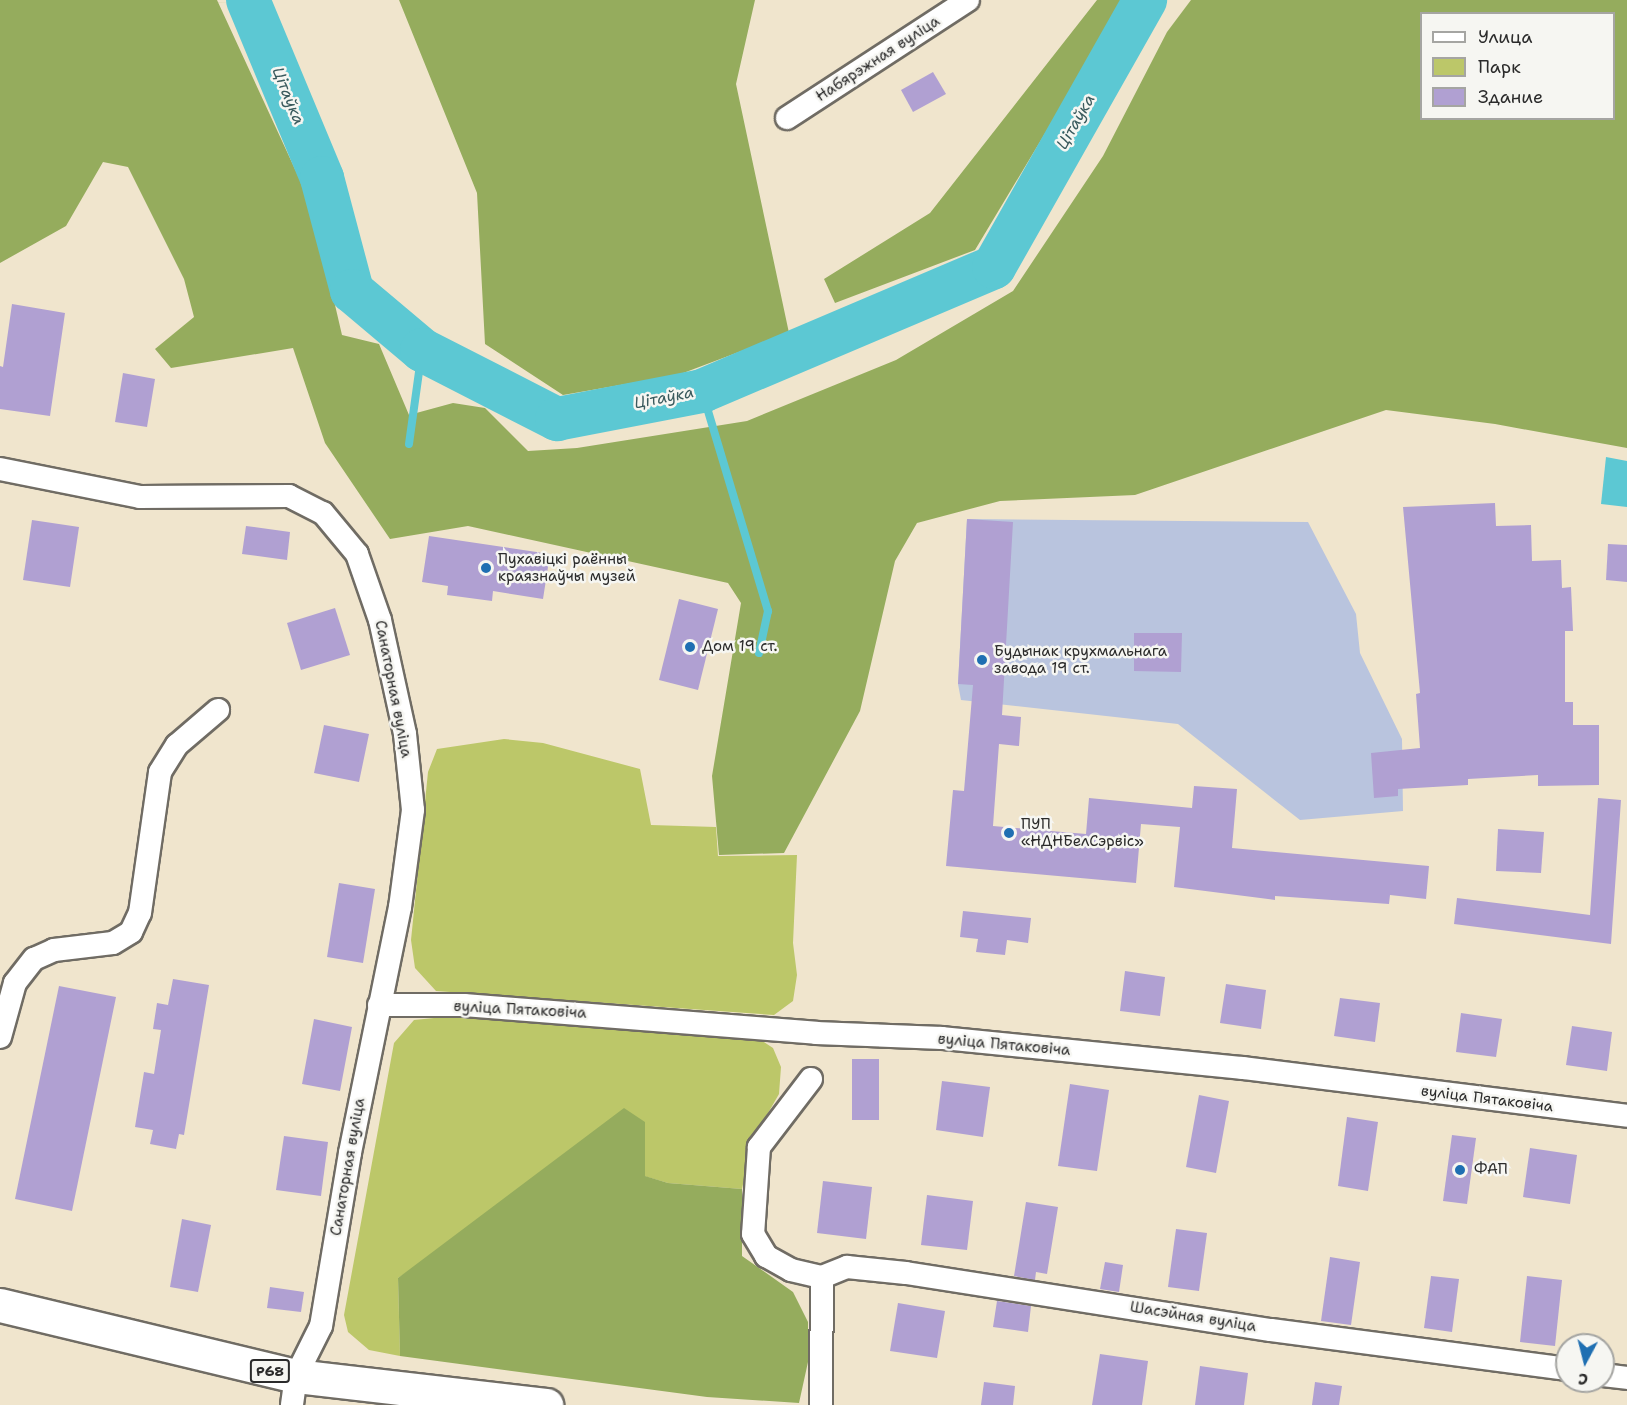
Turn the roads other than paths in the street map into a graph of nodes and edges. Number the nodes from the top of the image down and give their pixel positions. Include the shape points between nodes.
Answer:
1 (968, 0) edge
2 (787, 118) dead end
3 (0, 469) edge
4 (218, 710) dead end
5 (379, 1005) junction
6 (0, 1037) edge
7 (811, 1079) dead end
8 (1627, 1116) edge
9 (822, 1277) junction
10 (0, 1305) edge
11 (1555, 1367) edge
12 (294, 1391) edge
13 (546, 1405) edge
14 (820, 1405) edge

1 - 2 street, Набярэжная вуліца
3 - 5 street, Санаторная вуліца via 140,497 289,496 323,513 357,554 383,631 405,734 413,810 400,907
4 - 6 street via 177,745 160,772 140,913 131,932 113,943 54,950 34,959 15,983
5 - 8 street, вуліца Пятаковіча via 464,1005 816,1033 942,1038 1243,1068
5 - 12 street, Санаторная вуліца via 321,1326
7 - 9 street via 759,1147 753,1234 766,1256 791,1270
9 - 11 street, Шасэйная вуліца via 847,1267 906,1273 1271,1330
9 - 14 street
10 - 12 main road, Р68
12 - 13 main road, Р68

